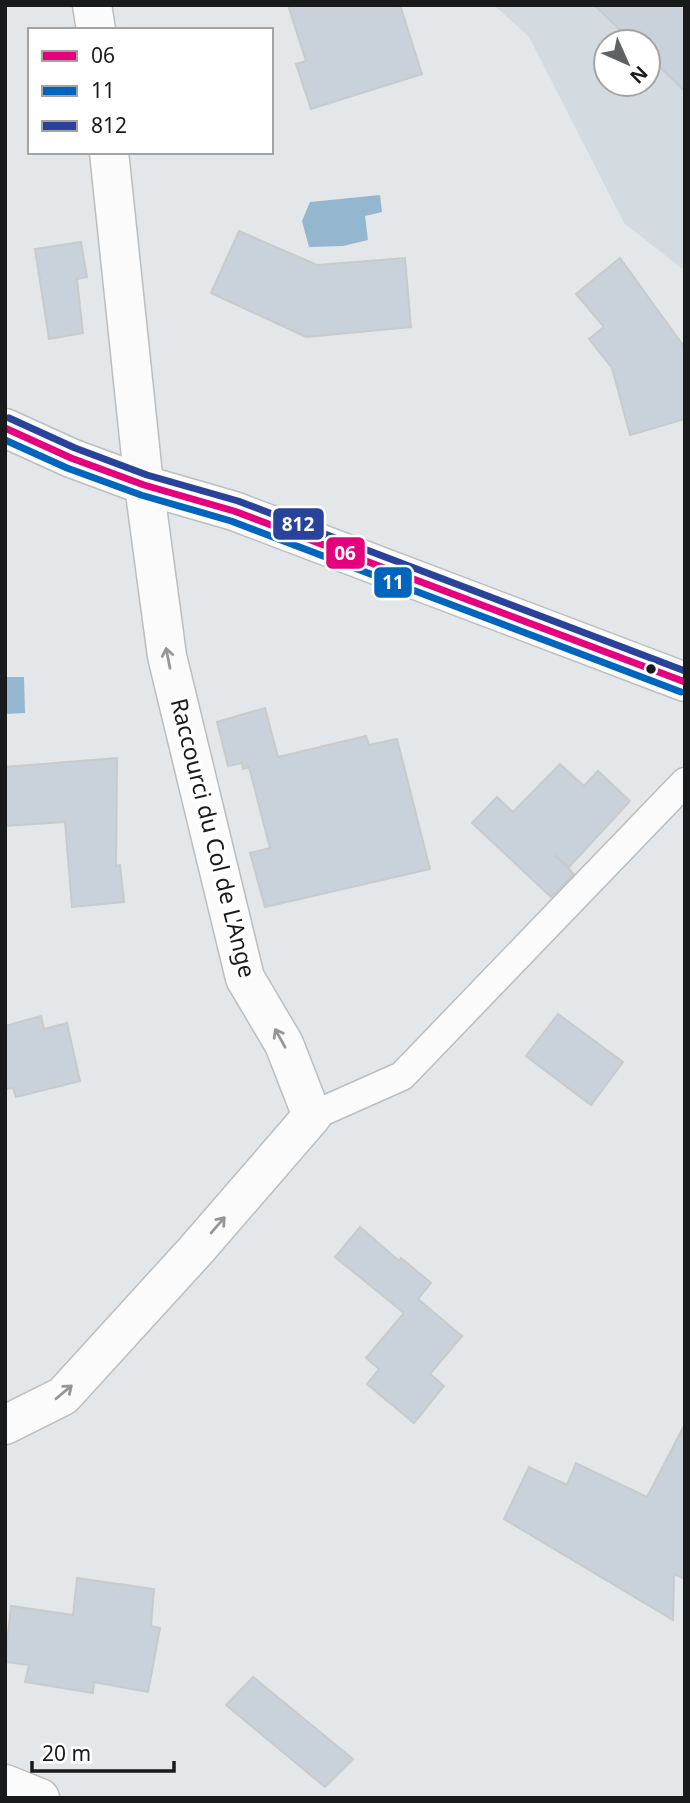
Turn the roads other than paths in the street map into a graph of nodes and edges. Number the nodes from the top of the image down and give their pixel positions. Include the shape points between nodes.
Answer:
1 (92, 5) edge
2 (96, 28) edge
3 (109, 154) edge
4 (5, 428) edge
5 (144, 485) junction
6 (685, 682) edge
7 (685, 782) edge
8 (312, 1116) junction
9 (5, 1425) edge
10 (5, 1784) edge
11 (40, 1798) edge

1 - 2 street
3 - 5 street, Raccourci du Col de L'Ange
4 - 5 street
5 - 6 street via 234,511
8 -> 5 street, Raccourci du Col de L'Ange via 284,1044 245,978 167,656
7 - 8 lane via 402,1076
9 -> 8 street via 63,1395
10 - 11 street

